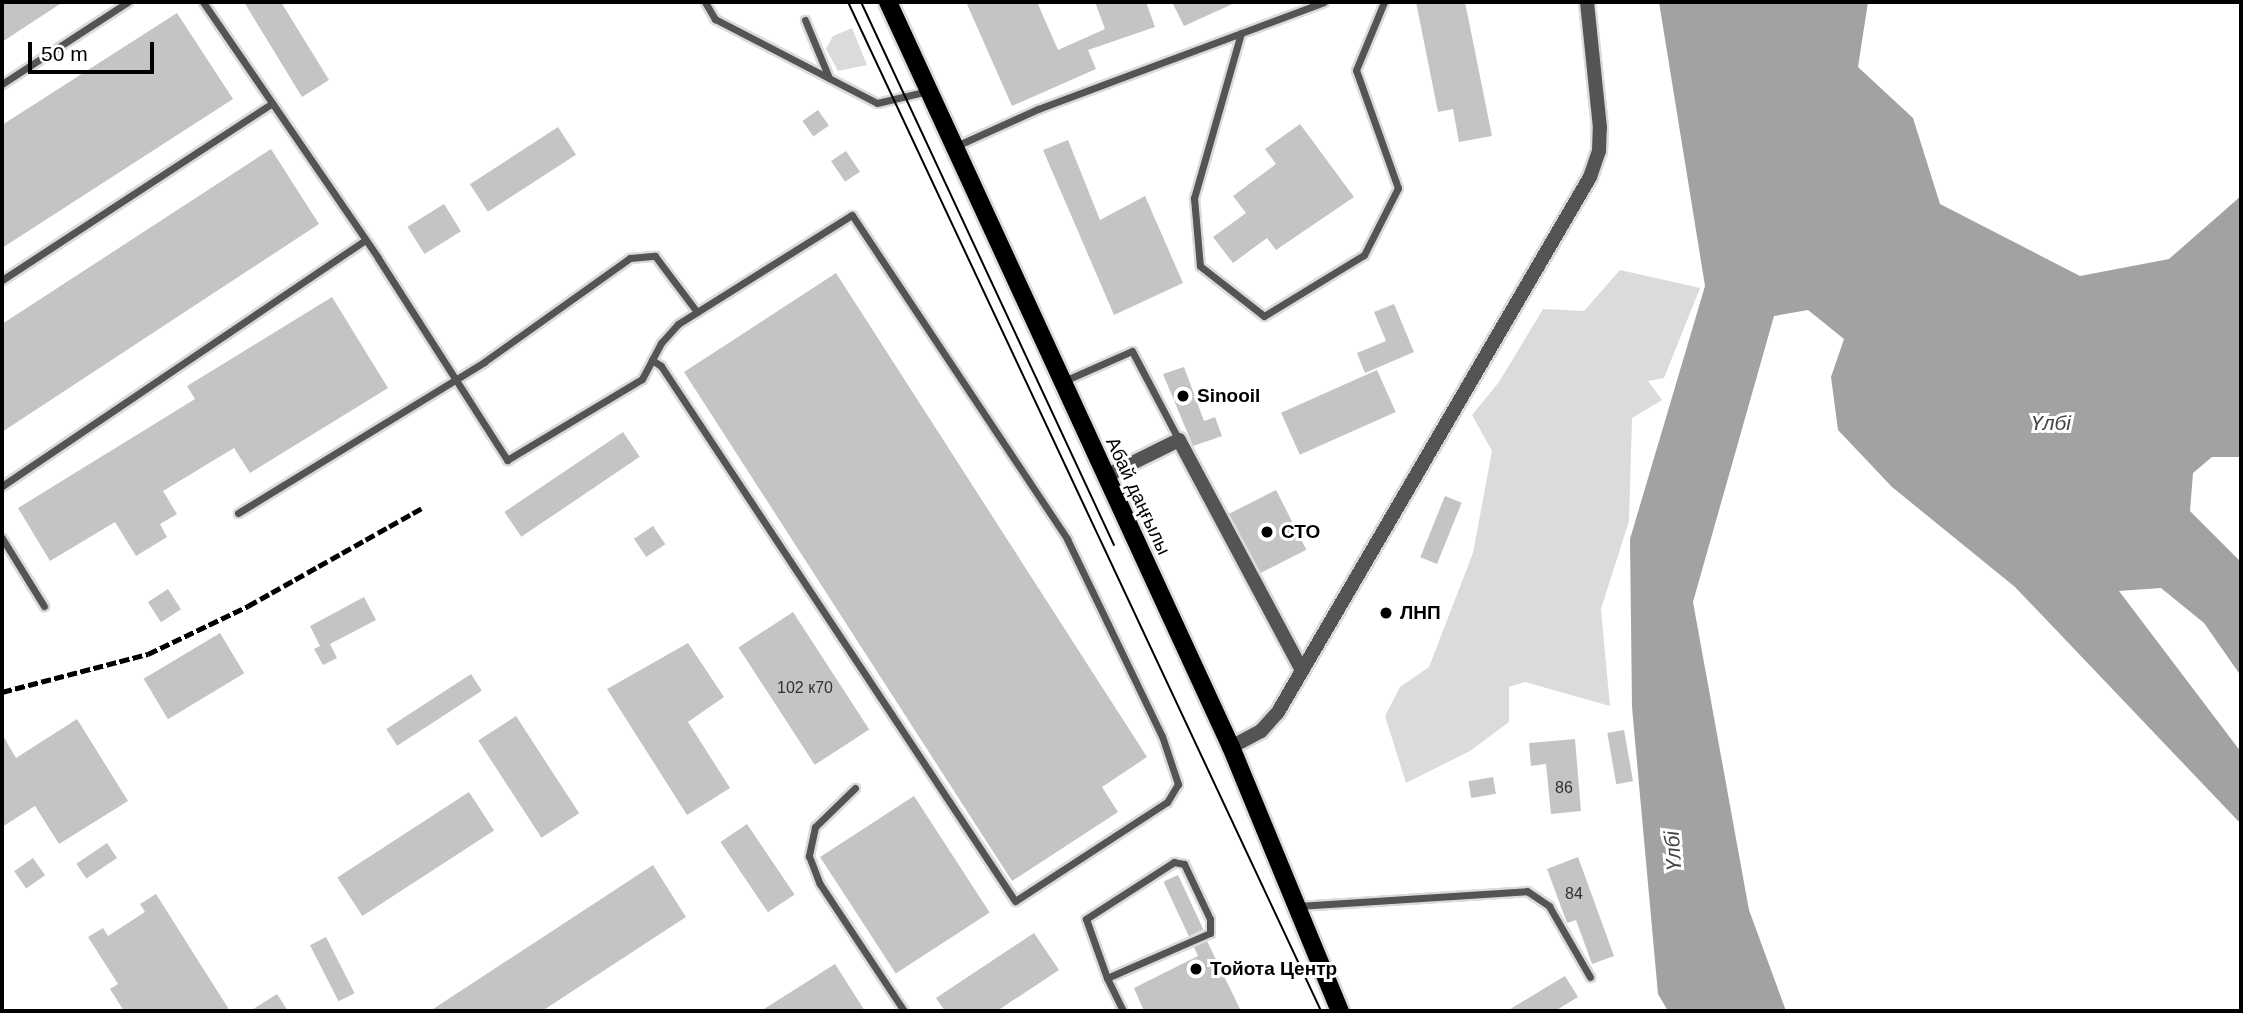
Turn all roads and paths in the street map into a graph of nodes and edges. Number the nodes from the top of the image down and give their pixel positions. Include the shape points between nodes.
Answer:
1 (128, 2) edge
2 (203, 2) edge
3 (705, 2) edge
4 (888, 2) edge
5 (1324, 2) edge
6 (1384, 2) edge
7 (1587, 2) edge
8 (1312, 4) edge
9 (805, 20) dead end
10 (1241, 33) junction
11 (830, 79) junction
12 (2, 84) edge
13 (929, 91) junction
14 (272, 103) junction
15 (954, 147) junction
16 (366, 240) junction
17 (2, 280) edge
18 (697, 312) junction
19 (652, 360) junction
20 (456, 380) junction
21 (1062, 382) junction
22 (1178, 440) junction
23 (1106, 476) junction
24 (2, 486) edge
25 (238, 513) dead end
26 (2, 538) edge
27 (44, 606) dead end
28 (1300, 667) junction
29 (1231, 747) junction
30 (855, 788) dead end
31 (1293, 906) junction
32 (1590, 977) dead end
33 (1107, 978) junction
34 (904, 1011) edge
35 (1123, 1011) edge
36 (1340, 1011) edge

1 - 12 lane
2 - 14 lane
3 - 11 lane via 715,19
4 - 13 main road, Абай даңғылы
5 - 8 lane
6 - 10 lane via 1356,70 1398,188 1364,255 1264,316 1200,266 1194,198
7 - 28 street via 1600,128 1599,151 1590,177
8 - 10 lane
9 - 11 lane
10 - 15 lane via 1038,109
11 - 13 lane via 877,103
13 - 15 main road, Абай даңғылы
14 - 16 lane
14 - 17 lane
15 - 21 main road, Абай даңғылы
16 - 20 lane
16 - 24 lane
18 - 19 lane via 678,324
18 - 19 lane via 852,215 1067,539 1162,736 1178,784 1167,802 1015,901 662,366
18 - 20 lane via 654,256 630,258
19 - 20 lane via 642,379 507,460
20 - 25 lane
21 - 22 lane via 1132,351
21 - 23 main road, Абай даңғылы
22 - 23 street
22 - 28 street
23 - 29 main road, Абай даңғылы
26 - 27 lane
28 - 29 street via 1272,722
29 - 31 main road, Абай даңғылы
30 - 34 lane via 815,827 809,856 820,884
31 - 32 lane via 1527,891 1549,906
31 - 36 main road, Абай даңғылы
33 - 33 lane via 1086,919 1166,866 1184,864 1210,919 1210,933
33 - 35 lane

